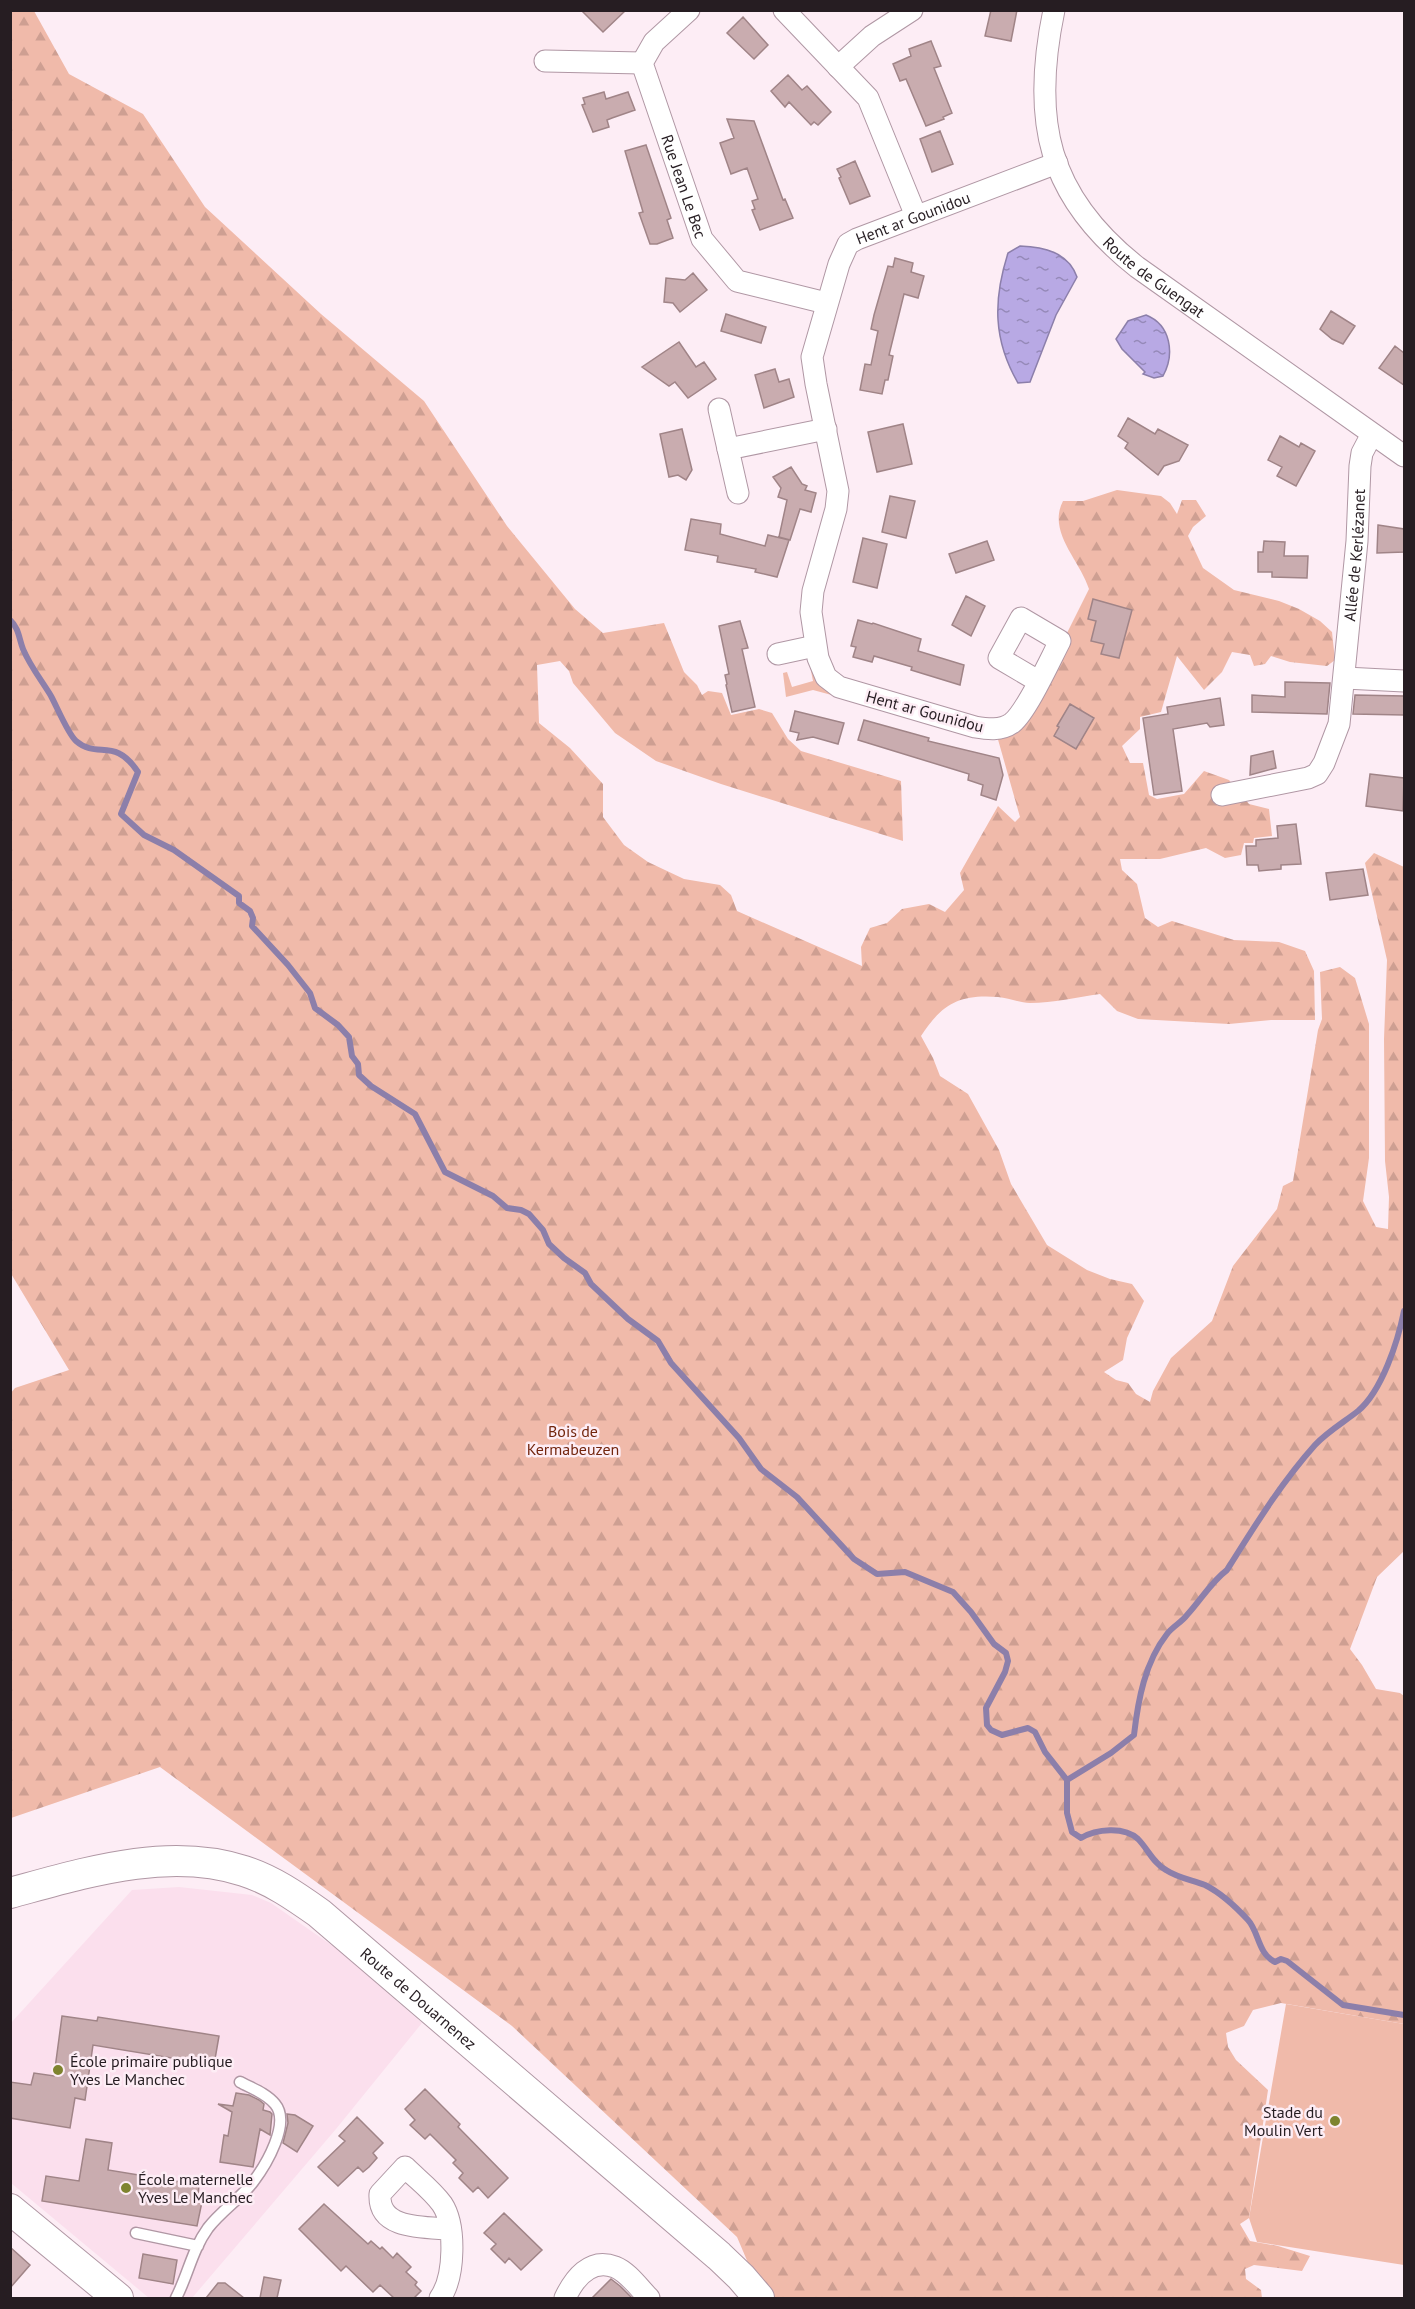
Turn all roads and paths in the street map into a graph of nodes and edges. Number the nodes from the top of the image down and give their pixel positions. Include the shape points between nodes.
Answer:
1 (689, 10) edge
2 (784, 10) edge
3 (912, 10) edge
4 (1054, 10) edge
5 (545, 61) dead end
6 (642, 63) junction
7 (838, 67) junction
8 (1057, 163) junction
9 (916, 216) junction
10 (826, 303) junction
11 (719, 409) dead end
12 (826, 429) junction
13 (1372, 434) junction
14 (728, 449) junction
15 (1404, 456) edge
16 (738, 493) dead end
17 (815, 646) junction
18 (778, 654) dead end
19 (1345, 678) junction
20 (1038, 681) dead end
21 (1404, 681) edge
22 (1222, 795) dead end
23 (10, 1893) edge
24 (240, 2082) dead end
25 (10, 2209) edge
26 (450, 2229) dead end
27 (136, 2233) dead end
28 (198, 2246) junction
29 (118, 2298) edge
30 (176, 2298) edge
31 (441, 2298) edge
32 (565, 2298) edge
33 (649, 2298) edge
34 (759, 2298) edge

1 - 6 street via 654,42
2 - 7 street
3 - 7 street via 872,36
4 - 8 street, Route de Guengat via 1044,74 1044,107
5 - 6 street
6 - 10 street, Rue Jean Le Bec via 702,239 737,281
7 - 9 street via 868,98
8 - 9 street, Hent ar Gounidou
8 - 13 street, Route de Guengat via 1080,210 1104,240
9 - 10 street, Hent ar Gounidou via 848,244
10 - 12 street, Hent ar Gounidou via 812,357
11 - 14 street
12 - 14 street
12 - 17 street, Hent ar Gounidou via 838,500 811,603
13 - 15 street, Route de Guengat
13 - 19 street, Allée de Kerlézanet via 1360,466
14 - 16 street
17 - 18 street
17 - 20 street, Hent ar Gounidou via 826,677 839,687 987,729 1012,723
19 - 21 street
19 - 22 street, Allée de Kerlézanet via 1340,724 1317,774
23 - 34 main road, Route de Douarnenez via 97,1871 172,1861 234,1868 280,1887 319,1913 718,2256
24 - 28 lane via 276,2105 280,2113 277,2142 252,2184 219,2215
25 - 29 main road
26 - 31 street via 451,2266
27 - 28 lane
28 - 30 lane
32 - 33 street via 574,2281 598,2265 624,2272

